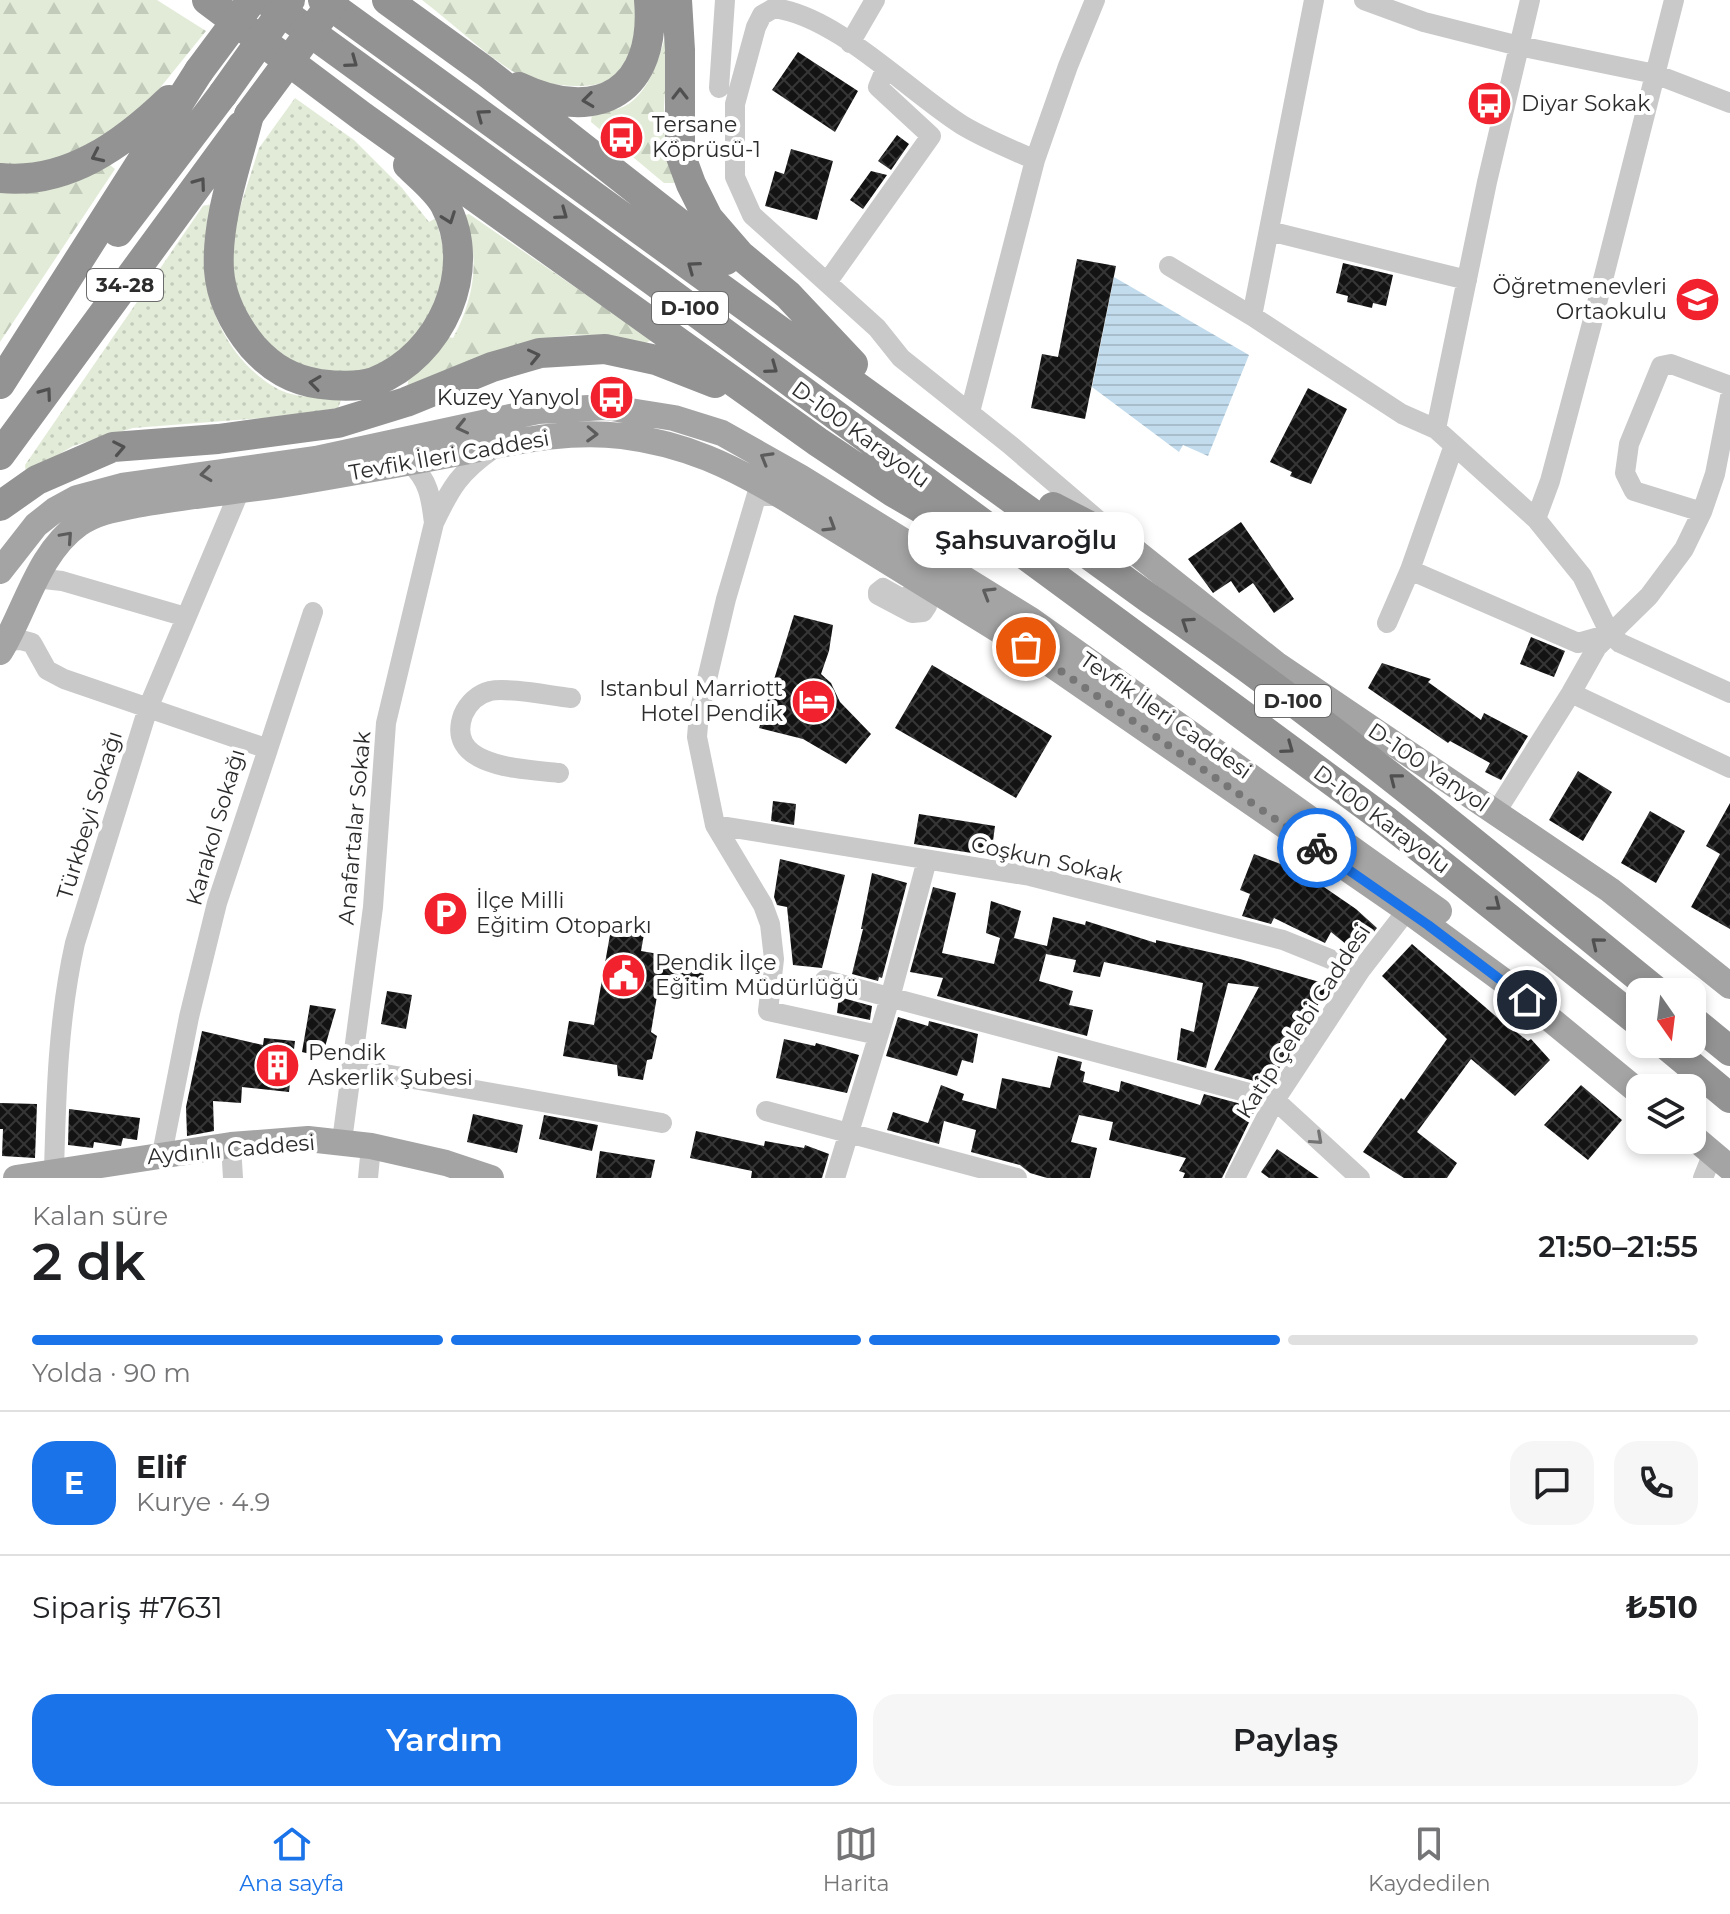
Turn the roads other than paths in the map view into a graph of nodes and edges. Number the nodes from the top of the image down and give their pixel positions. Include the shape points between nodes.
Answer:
1 (207, 0) edge
2 (252, 0) edge
3 (266, 0) edge
4 (290, 0) edge
5 (323, 0) edge
6 (334, 0) edge
7 (387, 0) edge
8 (649, 0) edge
9 (677, 0) edge
10 (685, 0) edge
11 (725, 0) edge
12 (875, 0) edge
13 (1095, 0) edge
14 (1314, 0) edge
15 (1364, 0) edge
16 (1530, 0) edge
17 (1674, 0) edge
18 (772, 4) edge
19 (850, 43) junction
20 (1519, 46) junction
21 (680, 50) junction
22 (885, 70) junction
23 (199, 71) junction
24 (485, 71) junction
25 (1655, 74) junction
26 (719, 88) dead end
27 (1730, 103) edge
28 (249, 115) junction
29 (363, 117) junction
30 (1035, 160) junction
31 (0, 178) edge
32 (1269, 231) junction
33 (1169, 266) dead end
34 (1467, 280) junction
35 (828, 281) junction
36 (1252, 316) junction
37 (829, 340) junction
38 (0, 386) edge
39 (1730, 386) edge
40 (1730, 397) edge
41 (970, 412) junction
42 (915, 427) junction
43 (1436, 429) junction
44 (519, 439) junction
45 (818, 442) junction
46 (1454, 445) junction
47 (0, 455) edge
48 (409, 462) junction
49 (792, 488) junction
50 (240, 490) junction
51 (0, 506) edge
52 (1702, 512) junction
53 (1536, 519) junction
54 (434, 523) junction
55 (1128, 546) junction
56 (1410, 570) junction
57 (0, 571) edge
58 (35, 578) junction
59 (313, 612) dead end
60 (186, 617) junction
61 (1112, 619) junction
62 (1387, 623) dead end
63 (1610, 634) junction
64 (3, 646) edge
65 (1571, 693) junction
66 (1730, 693) edge
67 (571, 698) dead end
68 (148, 708) junction
69 (268, 749) junction
70 (1730, 768) edge
71 (559, 773) dead end
72 (1496, 812) junction
73 (715, 825) junction
74 (927, 860) junction
75 (1413, 903) junction
76 (1360, 971) junction
77 (1640, 978) edge
78 (825, 980) dead end
79 (1730, 986) edge
80 (890, 998) junction
81 (1626, 1012) edge
82 (1706, 1031) edge
83 (878, 1035) junction
84 (1730, 1051) edge
85 (1682, 1058) edge
86 (351, 1068) junction
87 (1644, 1074) edge
88 (1626, 1081) edge
89 (1730, 1098) edge
90 (1275, 1100) junction
91 (766, 1111) dead end
92 (662, 1123) dead end
93 (848, 1132) junction
94 (1706, 1133) edge
95 (342, 1141) junction
96 (231, 1145) junction
97 (1706, 1145) edge
98 (371, 1146) junction
99 (162, 1154) junction
100 (1724, 1156) edge
101 (116, 1169) edge
102 (54, 1172) junction
103 (16, 1178) edge
104 (233, 1178) edge
105 (368, 1178) edge
106 (491, 1178) edge
107 (835, 1178) edge
108 (1017, 1178) edge
109 (1235, 1178) edge
110 (1360, 1178) edge
111 (1703, 1178) edge

1 - 29 highway
2 - 23 highway, bridge
3 -> 61 highway, D-100 Karayolu / D-100
4 - 38 highway, 34-28, bridge
42 -> 5 highway, D-100 Karayolu / D-100
6 - 28 highway, 34-28, bridge
7 - 24 highway
8 -> 24 highway via 648,50 632,80 610,97 581,103 543,99
9 - 21 highway
10 - 21 highway
11 - 26 street
12 - 19 street
13 - 30 street
14 - 32 street
15 - 20 street via 1424,22
16 - 20 street
17 - 25 street
18 - 19 street via 804,15
18 - 35 street via 756,27 735,104 735,177 752,215
19 - 22 street
20 - 25 street
20 - 34 street
37 -> 21 highway via 708,218 680,154
22 - 30 street via 963,126
22 - 35 street via 878,87 931,136
23 -> 31 highway via 148,121 106,152 56,174
23 - 38 highway
24 - 37 highway
25 - 27 street
25 - 53 street
29 -> 28 highway via 444,204 454,232 456,279 444,318 405,365 373,382 335,386 299,381 267,363 242,333 223,294 222,231
47 -> 28 highway, 34-28
29 - 45 highway
30 - 41 street
32 - 34 street
32 - 36 street
33 - 36 street
34 - 43 street
35 - 41 street via 901,358
36 - 43 street via 1402,414
37 - 42 highway
39 - 52 street via 1671,364 1661,366 1629,444 1625,473 1634,491
40 - 52 street
41 - 55 street
42 - 55 highway
77 -> 42 highway, D-100 Karayolu / D-100 via 1243,662
43 - 46 street
44 - 48 main road, Tevfik İleri Caddesi
44 -> 49 main road, Tevfik İleri Caddesi via 584,433 658,442
44 - 54 street via 493,449 464,471
51 -> 45 highway via 37,480 113,447 338,423 540,353 605,349 656,360 710,379 763,417
45 - 61 highway via 893,492
46 - 53 street
46 - 56 street
48 - 50 main road, Tevfik İleri Caddesi
48 - 54 street via 429,488
49 -> 57 main road, Tevfik İleri Caddesi via 722,433 674,418 605,407 538,411 316,459 169,478 77,498 36,525
49 - 73 street via 757,494 699,713 697,737
49 - 75 main road, Tevfik İleri Caddesi via 921,591 1026,647
58 -> 50 main road, Tevfik İleri Caddesi via 77,525 99,513
50 - 60 street, Türkbeyi Sokağı
52 - 63 street via 1658,584
53 - 63 street via 1582,576
54 - 86 street, Anafartalar Sokak via 386,723 373,907
55 - 72 main road, D-100 Yanyol via 1276,664
56 - 62 street
56 - 63 street via 1578,643
58 - 60 street
58 - 64 main road, Tevfik İleri Caddesi
59 - 69 street
60 - 68 street, Türkbeyi Sokağı
61 -> 81 highway, D-100 Karayolu / D-100 via 1385,820
63 - 65 street
63 - 66 street
64 - 68 street, Karakol Sokağı via 21,640 32,643 47,670
65 - 70 street
65 - 72 street
67 - 71 street via 495,690 476,697 461,722 464,742 476,757
68 - 69 street, Karakol Sokağı
68 - 102 street, Türkbeyi Sokağı via 66,982
69 - 99 street, Karakol Sokağı via 217,903
72 - 79 main road, D-100 Yanyol via 1610,890
73 - 74 street, Coşkun Sokak
73 - 83 street via 770,924 774,959 768,1011
74 - 76 street, Coşkun Sokak via 1100,892 1283,940
74 - 80 street
75 - 76 street, Katip Çelebi Caddesi
75 - 87 main road, Tevfik İleri Caddesi via 1523,975
75 - 88 main road, Tevfik İleri Caddesi
76 - 90 street, Katip Çelebi Caddesi
78 - 80 street
80 - 83 street
80 - 90 street
82 - 84 highway
83 - 93 street
85 - 89 highway
86 - 92 street
86 - 95 street, Anafartalar Sokak
90 - 109 street, Katip Çelebi Caddesi
90 -> 110 street
91 - 93 street
93 - 107 street
93 - 108 street
94 - 100 main road
95 - 96 main road, Aydınlı Caddesi
95 - 98 main road, Aydınlı Caddesi
96 - 99 main road, Aydınlı Caddesi
96 - 104 street
97 - 100 main road
98 - 105 street
98 - 106 main road, Aydınlı Caddesi
99 - 101 main road, Aydınlı Caddesi
100 - 111 street
101 - 102 main road, Aydınlı Caddesi
102 - 103 main road, Aydınlı Caddesi

